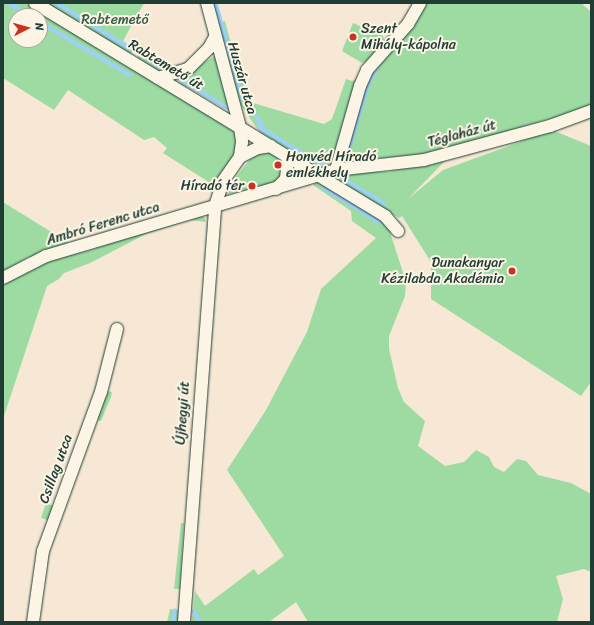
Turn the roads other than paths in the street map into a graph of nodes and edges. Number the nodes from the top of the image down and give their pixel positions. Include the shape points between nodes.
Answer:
1 (35, 3) edge
2 (207, 3) edge
3 (420, 3) edge
4 (215, 36) junction
5 (158, 78) junction
6 (591, 111) edge
7 (240, 127) junction
8 (271, 146) junction
9 (240, 157) junction
10 (288, 157) junction
11 (336, 170) junction
12 (318, 175) junction
13 (276, 189) junction
14 (215, 206) junction
15 (398, 231) dead end
16 (3, 278) edge
17 (117, 329) dead end
18 (33, 622) edge
19 (184, 622) edge

1 - 5 street, Rabtemető út
2 - 4 street, Huszár utca
3 - 11 street via 408,24 367,70
4 - 5 street, Huszár utca via 209,48 188,69
4 - 7 street, Huszár utca
5 - 7 street, Rabtemető út
6 - 11 street, Téglaház út via 550,126 424,160
7 - 8 street
7 - 9 street
8 - 9 street via 258,148
8 - 10 street
9 - 14 street via 223,181
10 - 12 street
10 - 13 street via 286,179
11 - 12 street, Téglaház út
12 - 13 street
12 - 15 street via 384,216
13 - 14 street
14 - 16 street, Ambró Ferenc utca via 46,256
14 - 19 street, Újhegyi út
17 - 18 street, Csillag utca via 101,392 46,540

